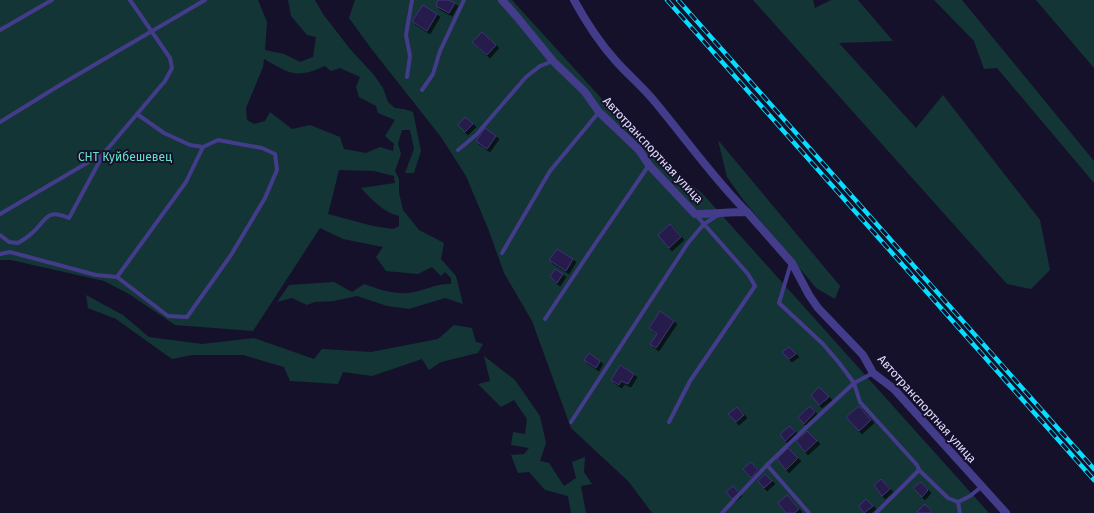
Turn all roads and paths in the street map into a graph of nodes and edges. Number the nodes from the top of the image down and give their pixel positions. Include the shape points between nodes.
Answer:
1 (52, 0) edge
2 (130, 0) edge
3 (205, 0) edge
4 (412, 0) edge
5 (464, 0) edge
6 (502, 0) edge
7 (574, 0) edge
8 (0, 30) edge
9 (152, 32) junction
10 (553, 61) junction
11 (407, 77) dead end
12 (422, 90) dead end
13 (599, 112) junction
14 (137, 114) junction
15 (0, 122) edge
16 (203, 147) junction
17 (458, 150) dead end
18 (104, 153) junction
19 (649, 165) junction
20 (747, 212) junction
21 (0, 214) edge
22 (695, 214) junction
23 (720, 214) junction
24 (704, 224) junction
25 (0, 235) edge
26 (502, 253) dead end
27 (0, 254) edge
28 (792, 263) junction
29 (116, 277) junction
30 (545, 319) dead end
31 (874, 373) junction
32 (854, 383) junction
33 (571, 422) dead end
34 (669, 422) dead end
35 (767, 465) junction
36 (919, 470) junction
37 (981, 487) junction
38 (958, 502) junction
39 (722, 513) edge
40 (809, 513) edge
41 (876, 513) edge
42 (960, 513) edge
43 (1006, 513) edge

1 - 8 lane
2 - 9 lane
3 - 9 lane
4 - 11 lane via 406,35 410,56
5 - 12 lane via 440,52 433,74
6 - 10 street, Автотранспортная улица
7 - 20 street via 589,28 615,60 655,101 703,164
9 - 14 lane via 170,58 172,68 165,81
9 - 15 lane
10 - 13 street, Автотранспортная улица via 585,92
10 - 17 lane via 540,66 526,77 476,135
13 - 19 street, Автотранспортная улица via 639,150
13 - 26 lane via 550,171
14 - 16 lane via 164,133 190,145
14 - 18 lane
16 - 29 lane via 186,182
16 - 29 lane via 218,140 262,148 275,154 277,170 265,198 232,255 187,317 168,316
18 - 21 lane
18 - 25 lane via 69,218 58,213 48,215 32,233 18,243 9,242
19 - 22 street, Автотранспортная улица
19 - 30 lane
20 - 23 street, Автотранспортная улица
20 - 28 street, Автотранспортная улица
22 - 23 street, Автотранспортная улица
22 - 24 lane
23 - 24 lane
24 - 33 lane via 688,243
24 - 34 lane via 748,274 755,286 690,381
27 - 29 lane via 10,252 96,275
28 - 31 street, Автотранспортная улица via 818,308 863,355
28 - 32 lane via 779,303 823,344
31 - 32 lane
31 - 37 street, Автотранспортная улица via 894,389
32 - 35 lane
32 - 36 lane via 860,402
35 - 39 lane
35 - 40 lane
36 - 38 lane via 948,498
36 - 41 lane
37 - 38 lane
37 - 43 street, Автотранспортная улица
38 - 42 lane

